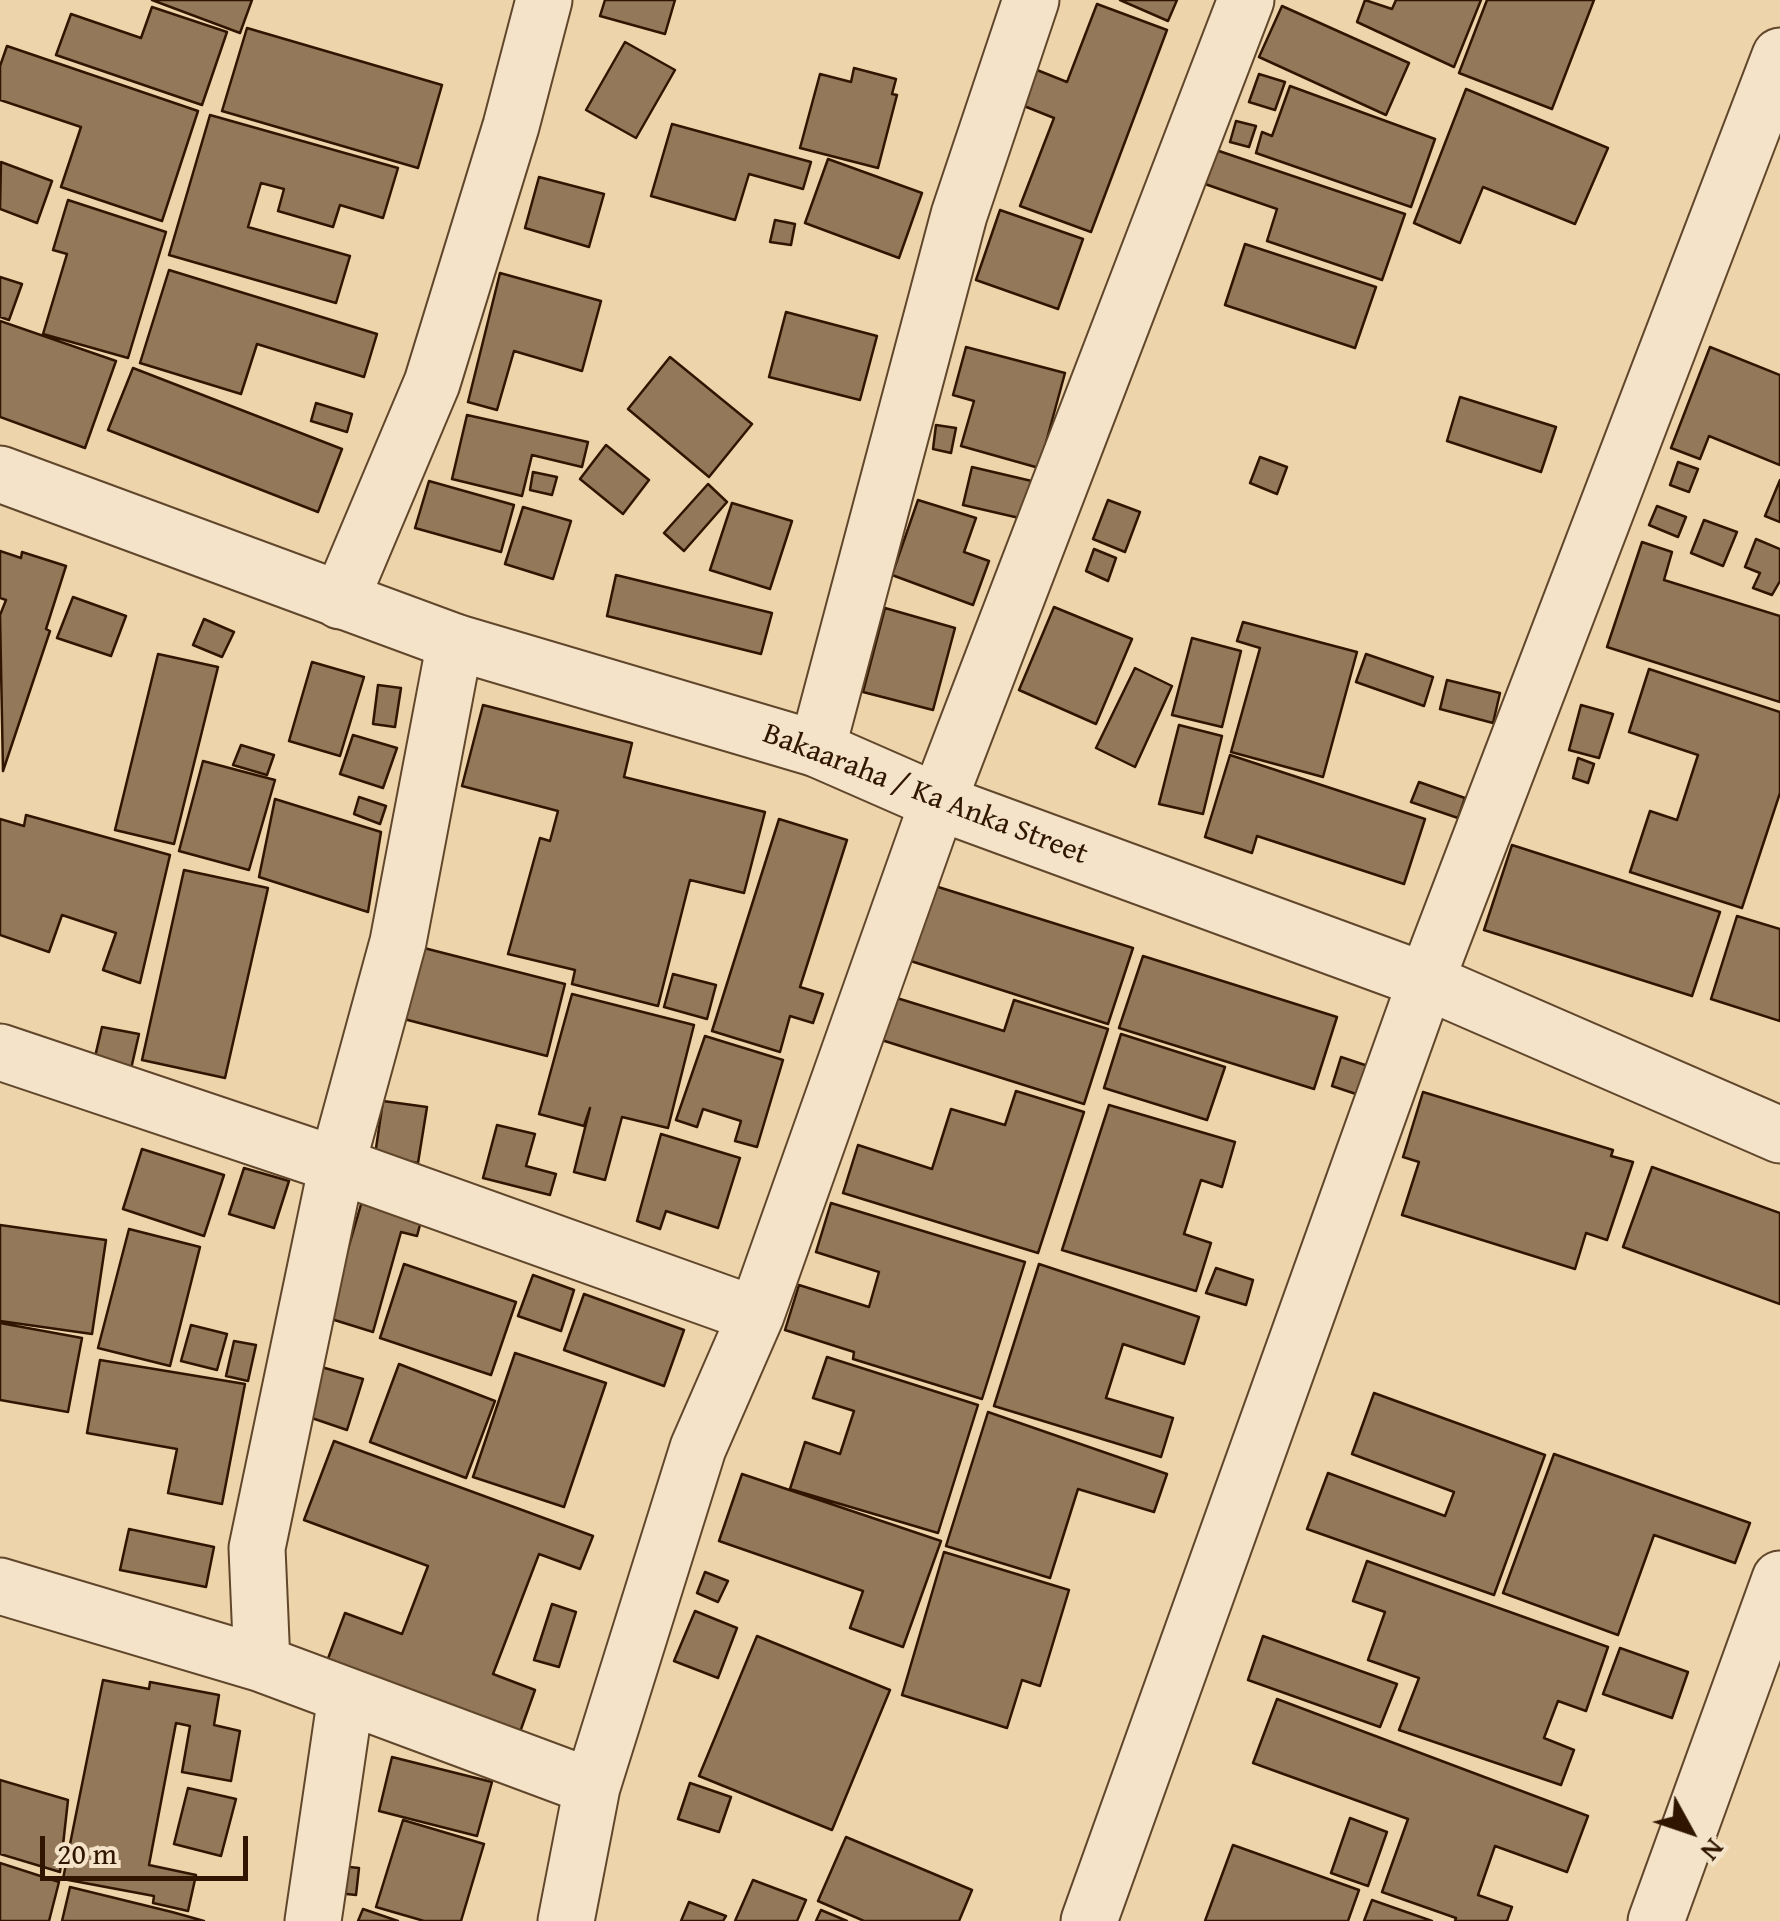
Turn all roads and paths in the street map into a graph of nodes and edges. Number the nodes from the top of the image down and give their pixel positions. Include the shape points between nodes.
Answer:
1 (544, 0) edge
2 (1031, 0) edge
3 (1246, 0) edge
4 (1780, 56) edge
5 (0, 474) edge
6 (340, 601) junction
7 (455, 642) junction
8 (817, 749) junction
9 (938, 802) junction
10 (1426, 981) junction
11 (0, 1052) edge
12 (1780, 1135) edge
13 (337, 1164) junction
14 (756, 1315) junction
15 (1780, 1579) edge
16 (0, 1586) edge
17 (262, 1664) junction
18 (346, 1696) junction
19 (592, 1787) junction
20 (313, 1921) edge
21 (566, 1921) edge
22 (1089, 1921) edge
23 (1656, 1921) edge

1 - 6 street via 432,382
2 - 8 street via 959,215
3 - 9 street
4 - 10 street
5 - 6 street, Bakaaraha / Ka Anka Street
6 - 7 street, Bakaaraha / Ka Anka Street
7 - 8 street, Bakaaraha / Ka Anka Street
7 - 13 street via 398,942
8 - 9 street, Bakaaraha / Ka Anka Street
9 - 10 street, Bakaaraha / Ka Anka Street
9 - 14 street
10 - 12 street, Bakaaraha / Ka Anka Street
10 - 22 street
11 - 13 street
13 - 14 street
13 - 17 street via 257,1548
14 - 19 street via 698,1448
15 - 23 street
16 - 17 street
17 - 18 street
18 - 19 street
18 - 20 street
19 - 21 street

